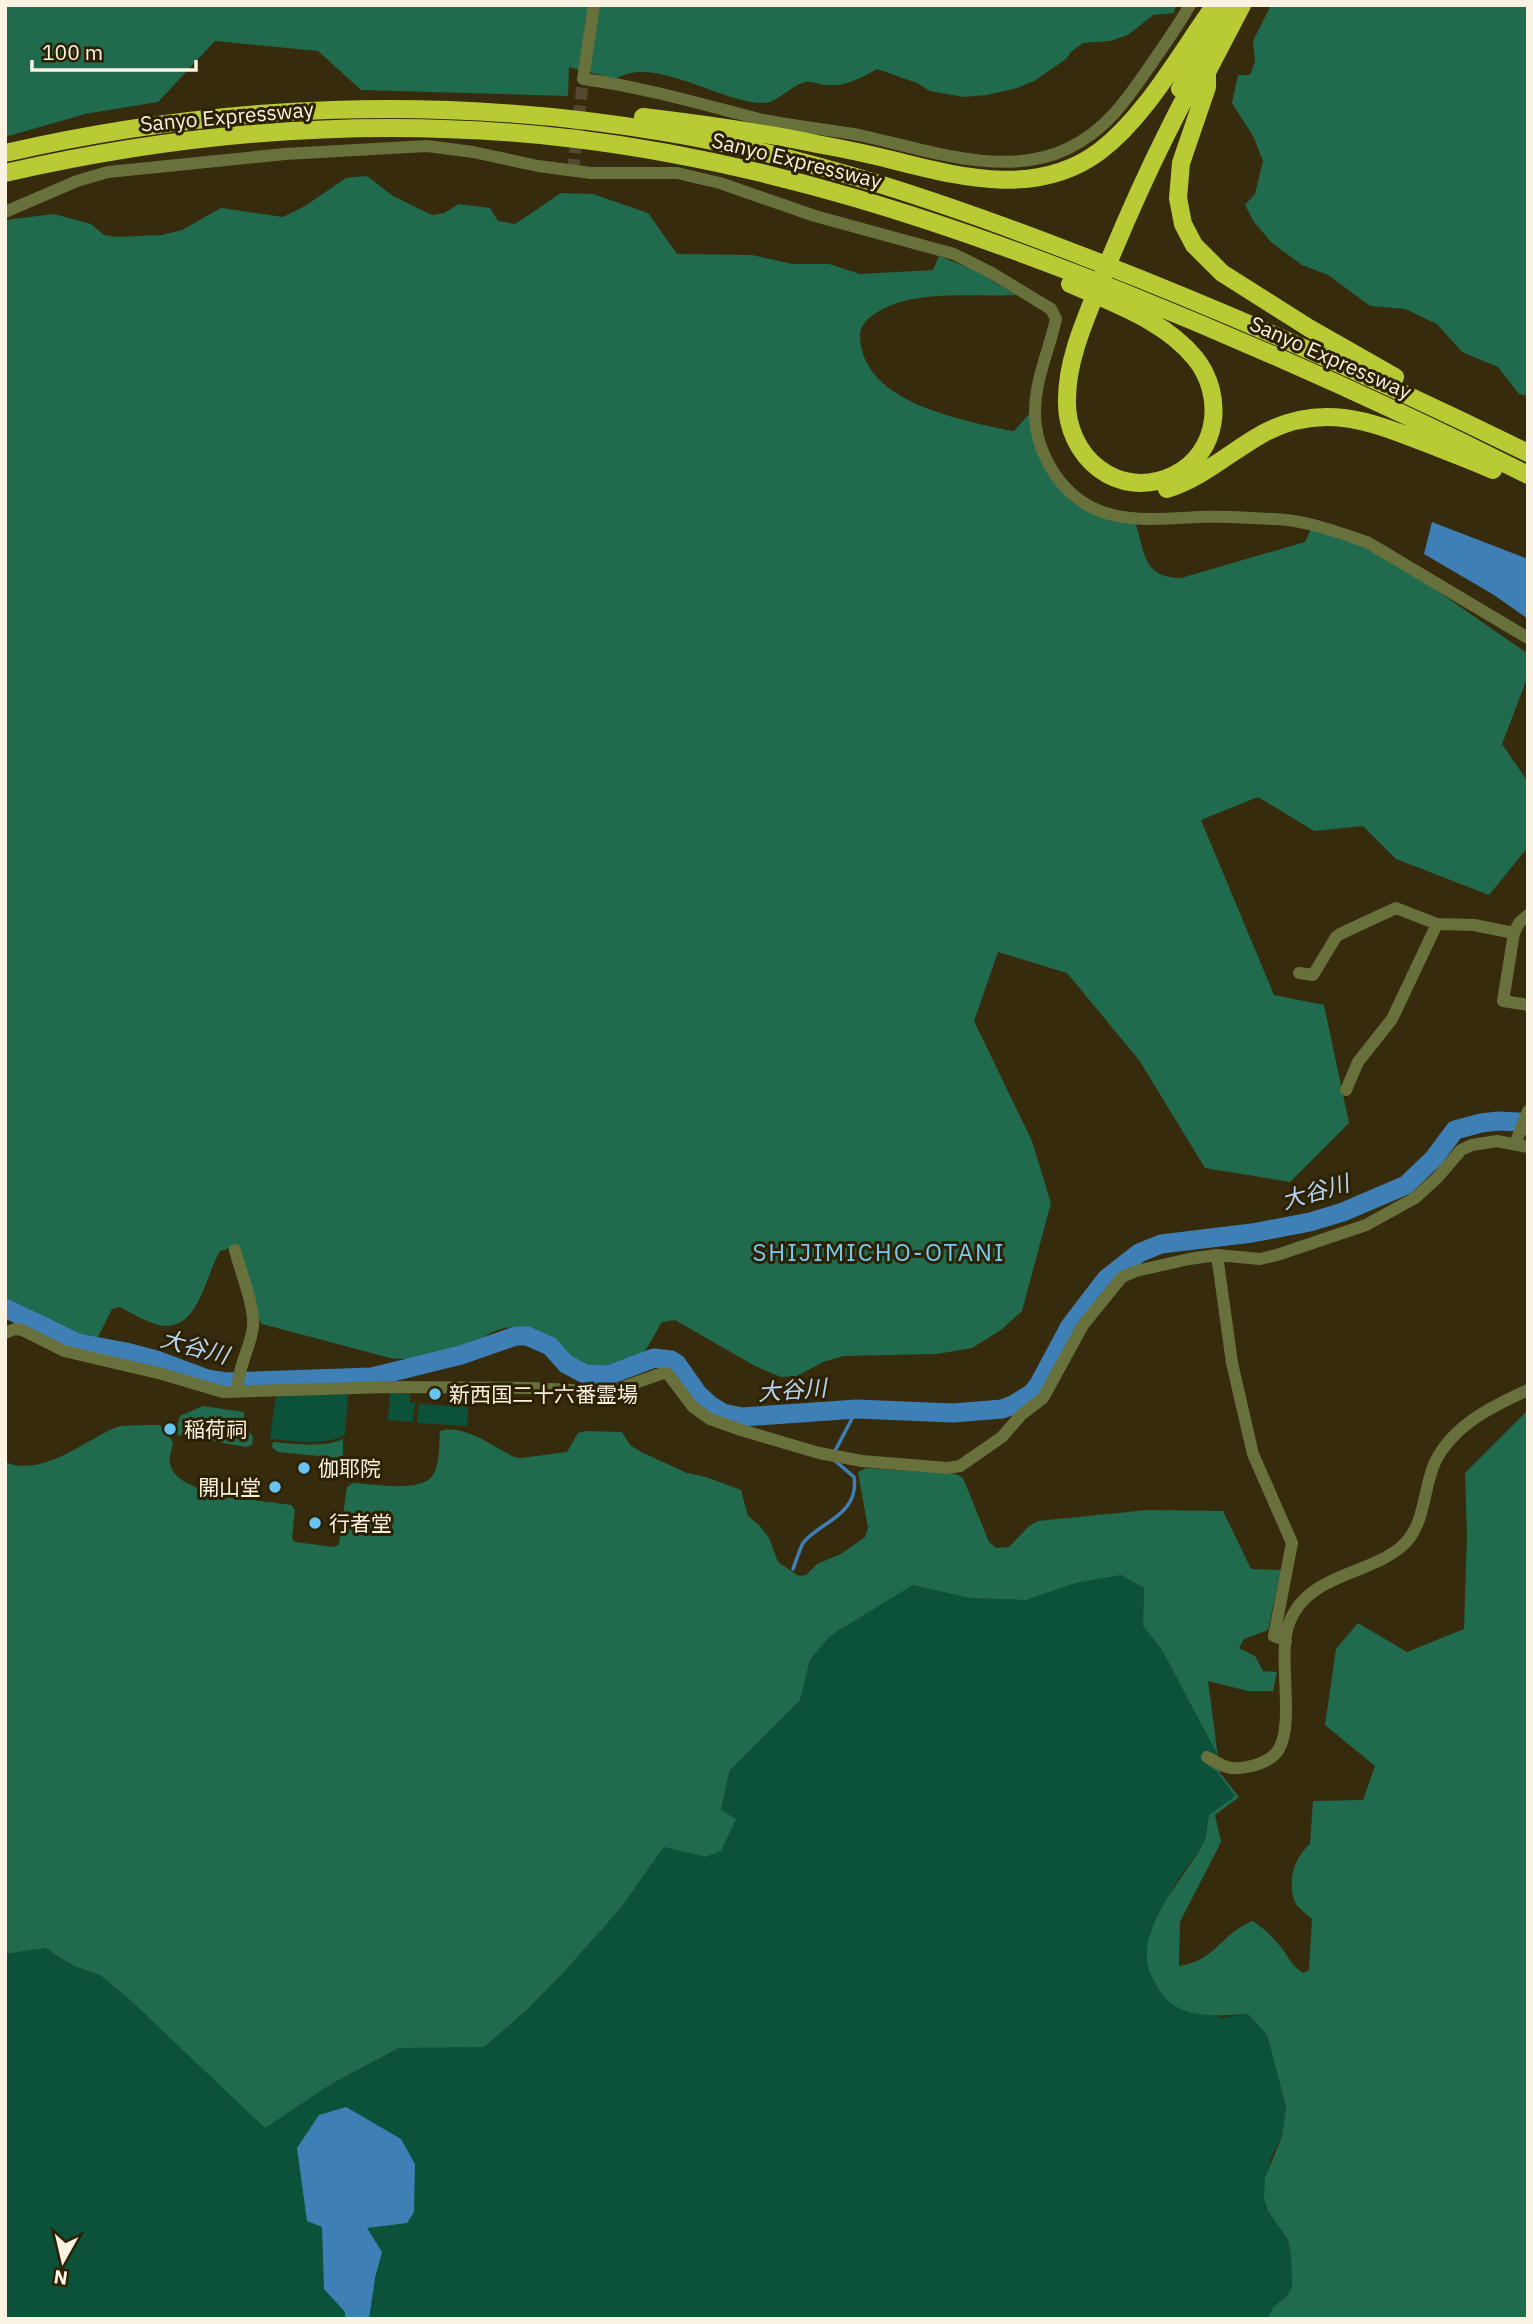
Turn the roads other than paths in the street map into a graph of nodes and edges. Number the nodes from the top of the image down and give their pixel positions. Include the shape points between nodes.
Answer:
1 (594, 5) edge
2 (1190, 5) edge
3 (1215, 5) edge
4 (1228, 5) edge
5 (1242, 5) edge
6 (1207, 72) junction
7 (416, 109) junction
8 (5, 153) edge
9 (5, 173) edge
10 (5, 212) edge
11 (1110, 295) junction
12 (1528, 445) edge
13 (1528, 453) edge
14 (1528, 475) edge
15 (1528, 485) edge
16 (1528, 638) edge
17 (1528, 915) edge
18 (1437, 924) junction
19 (1514, 933) junction
20 (1299, 973) dead end
21 (1528, 1004) edge
22 (1346, 1090) dead end
23 (1528, 1111) edge
24 (1520, 1142) edge
25 (235, 1250) dead end
26 (1217, 1255) junction
27 (5, 1333) edge
28 (237, 1390) junction
29 (1528, 1391) edge
30 (1286, 1641) junction
31 (1207, 1757) dead end

1 - 2 street via 583,79 761,119 1013,163 1054,155 1105,125
3 - 7 highway via 1119,135 1083,162 1026,179 959,177 776,136 628,115 519,106
4 - 15 highway via 1147,151 1083,299 1064,353 1057,391 1058,423 1068,450 1082,469 1104,485 1149,493 1189,480 1284,424 1342,417 1382,426
5 - 6 highway
6 - 11 highway via 1188,95 1135,201 1092,303 1068,385 1069,426 1088,460 1125,481 1166,478 1192,462 1208,439 1214,412 1210,383 1180,342
6 - 12 highway via 1207,87 1181,163 1178,191 1183,224 1201,253 1222,273 1309,328
7 - 8 highway, Sanyo Expressway via 308,110 176,121
7 - 13 highway, Sanyo Expressway via 568,118 666,132 794,159 899,190 1120,270 1316,353
9 - 11 highway, Sanyo Expressway via 176,141 307,130 450,129 546,136 720,163 896,209
10 - 16 street via 108,172 362,148 440,147 596,174 677,173 720,183 968,260 1051,309 1056,319 1038,379 1036,433 1057,477 1090,505 1135,520 1277,519 1352,537
11 - 14 highway, Sanyo Expressway via 1320,376
17 - 19 street
18 - 19 street
18 - 20 street via 1396,908 1340,934 1313,975
18 - 22 street via 1392,1019 1358,1062
19 - 21 street via 1503,1001
23 - 24 street
24 - 26 street via 1482,1141 1461,1150 1415,1198 1366,1225 1260,1259
25 - 28 street via 253,1321
26 - 28 street via 1122,1277 1083,1325 1043,1398 1002,1437 960,1466 947,1468 862,1461 741,1430 693,1407 663,1373 618,1389 594,1391
26 - 30 street via 1232,1363 1253,1454 1292,1543 1274,1636
27 - 28 street via 22,1330 64,1351 212,1390
29 - 30 street via 1477,1416 1457,1432 1436,1460 1418,1524 1403,1546 1313,1590 1289,1623
30 - 31 street via 1284,1731 1279,1750 1255,1766 1230,1768

